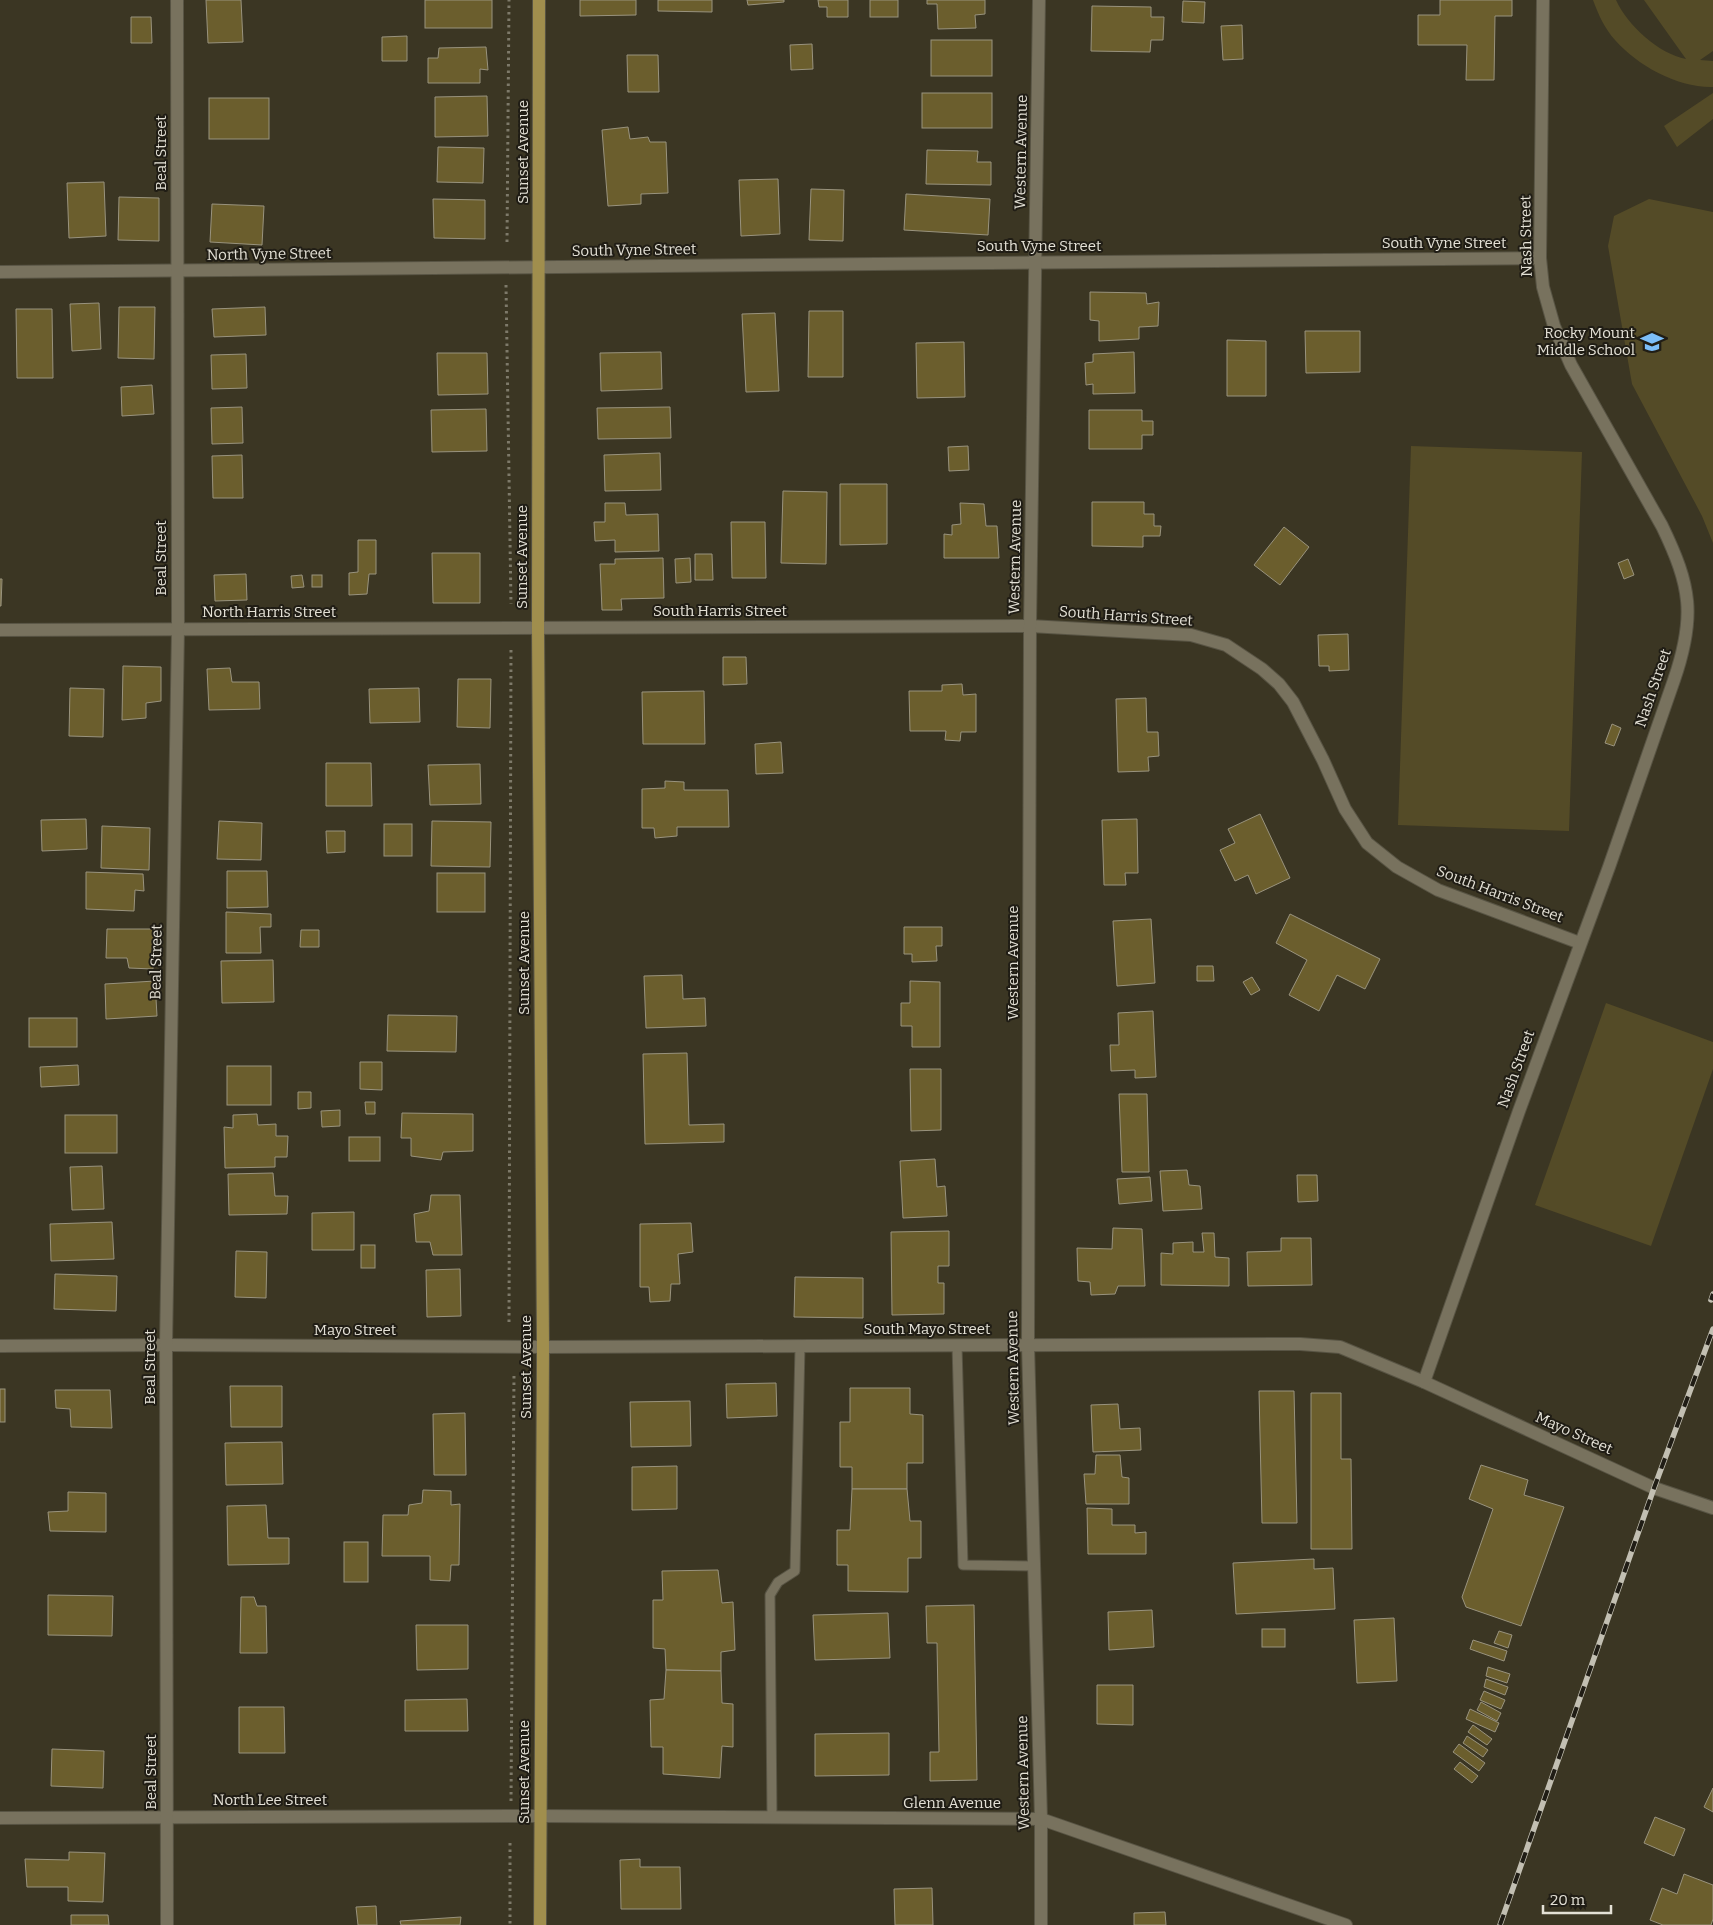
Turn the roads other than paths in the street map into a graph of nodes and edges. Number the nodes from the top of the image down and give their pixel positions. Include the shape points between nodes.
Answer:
1 (177, 0) edge
2 (539, 0) edge
3 (1039, 0) edge
4 (1543, 0) edge
5 (1540, 258) junction
6 (1036, 262) junction
7 (539, 267) junction
8 (177, 271) junction
9 (0, 272) edge
10 (1030, 626) junction
11 (178, 628) junction
12 (538, 628) junction
13 (0, 630) edge
14 (1580, 943) junction
15 (166, 1345) junction
16 (957, 1345) junction
17 (1028, 1345) junction
18 (0, 1346) edge
19 (800, 1346) junction
20 (543, 1347) junction
21 (1424, 1382) junction
22 (1713, 1508) edge
23 (1034, 1566) junction
24 (540, 1816) junction
25 (167, 1817) junction
26 (0, 1818) edge
27 (772, 1818) junction
28 (1041, 1819) junction
29 (167, 1925) edge
30 (540, 1925) edge
31 (1042, 1925) edge
32 (1346, 1925) edge

1 - 8 street, Beal Street
2 - 7 main road, Sunset Avenue
3 - 6 street, Western Avenue
4 - 5 street, Nash Street
5 - 6 street, South Vyne Street
5 - 14 street, Nash Street via 1543,288 1554,326 1575,373 1666,535 1683,575 1688,598 1683,653
6 - 7 street, South Vyne Street
6 - 10 street, Western Avenue
7 - 8 street, North Vyne Street
7 - 12 main road, Sunset Avenue
8 - 9 street, North Vyne Street
8 - 11 street, Beal Street
10 - 12 street, South Harris Street
10 - 14 street, South Harris Street via 1191,635 1226,645 1262,669 1293,702 1345,810 1368,843 1397,867 1438,890
10 - 17 street, Western Avenue
11 - 12 street, North Harris Street
11 - 13 street, North Harris Street
11 - 15 street, Beal Street
12 - 20 main road, Sunset Avenue
14 - 21 street, Nash Street
15 - 18 street, Mayo Street
15 - 20 street, Mayo Street
15 - 25 street, Beal Street
16 - 17 street, South Mayo Street
16 - 19 street, South Mayo Street
16 - 23 lane via 963,1565
17 - 21 street, South Mayo Street via 1300,1344 1340,1347
17 - 23 street, Western Avenue
19 - 20 street, South Mayo Street
19 - 27 lane via 795,1571 778,1582 770,1595
20 - 24 main road, Sunset Avenue
21 - 22 street, Mayo Street via 1654,1488
23 - 28 street, Western Avenue
24 - 25 street, North Lee Street
24 - 27 street, Glenn Avenue
24 - 30 main road, Sunset Avenue
25 - 26 street, North Lee Street
25 - 29 street, Beal Street
27 - 28 street, Glenn Avenue
28 - 31 street, Western Avenue
28 - 32 street, Glenn Avenue

